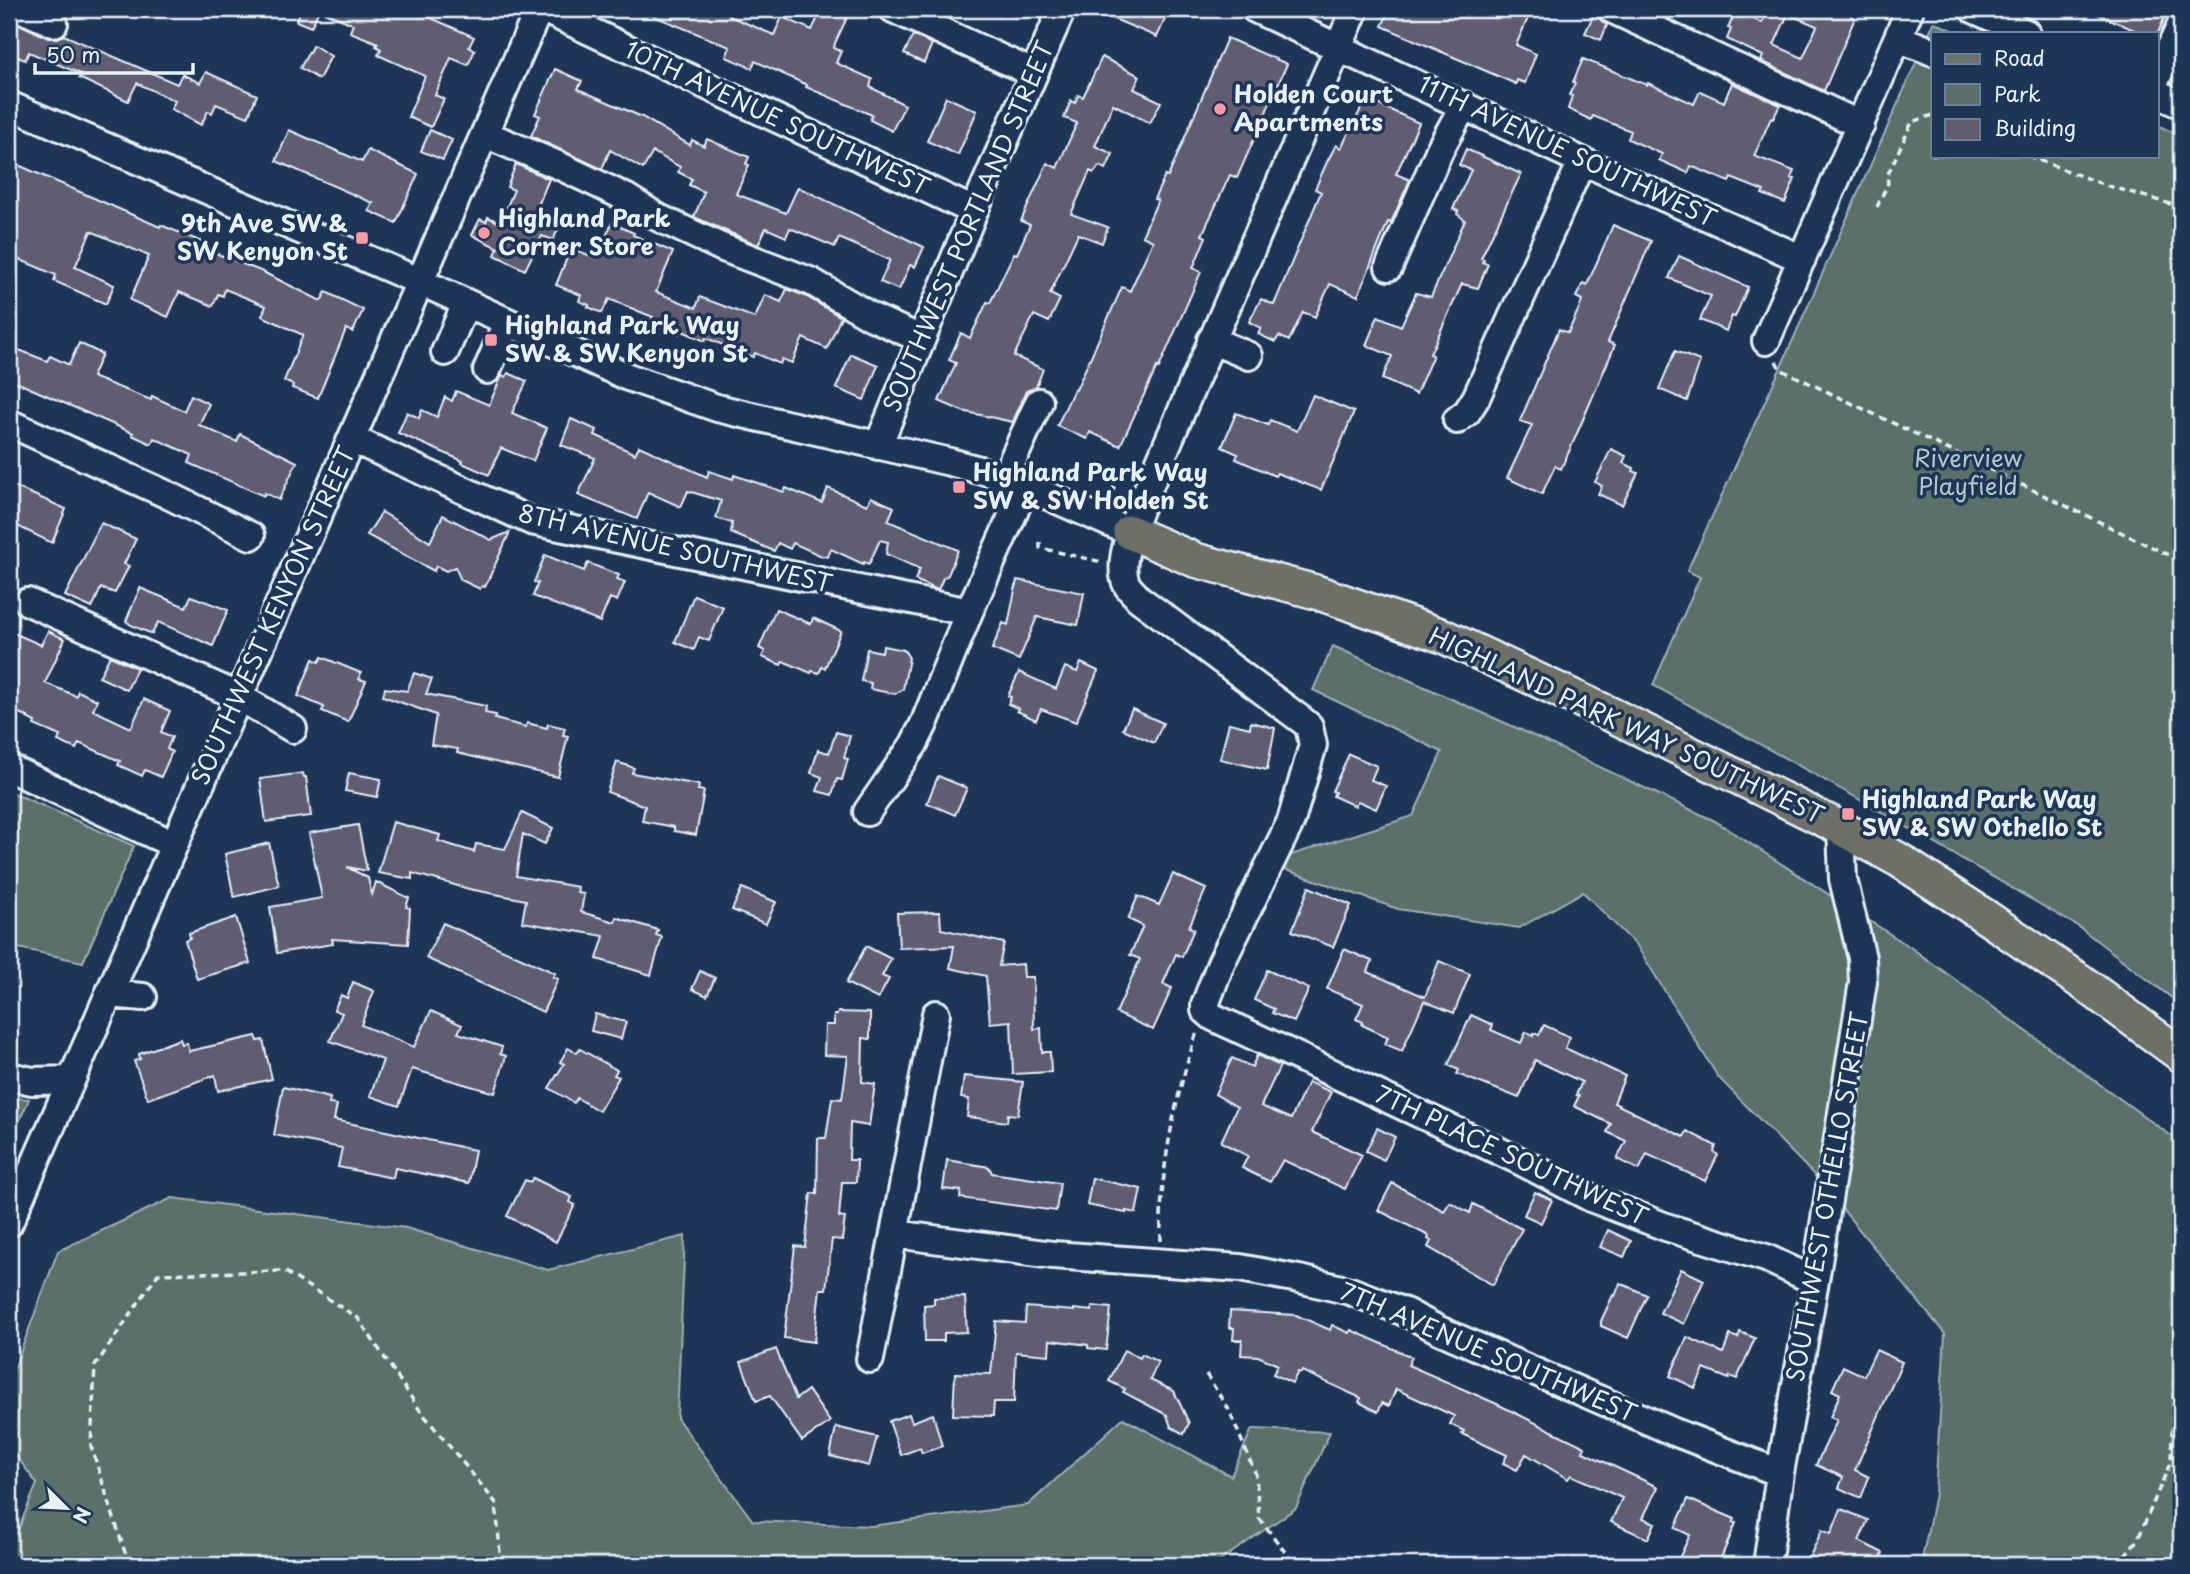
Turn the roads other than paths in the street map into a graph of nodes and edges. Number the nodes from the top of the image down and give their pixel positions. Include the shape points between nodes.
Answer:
1 (13, 9) edge
2 (22, 9) edge
3 (541, 9) edge
4 (893, 9) edge
5 (1062, 9) edge
6 (1255, 9) edge
7 (1355, 9) edge
8 (1611, 9) edge
9 (1910, 9) edge
10 (1973, 9) edge
11 (9, 18) edge
12 (54, 23) dead end
13 (2181, 24) edge
14 (2024, 32) edge
15 (1898, 38) junction
16 (1339, 47) junction
17 (1931, 51) edge
18 (1033, 73) junction
19 (2158, 75) edge
20 (2158, 94) edge
21 (9, 105) edge
22 (2181, 105) edge
23 (1464, 106) junction
24 (1861, 125) junction
25 (485, 134) junction
26 (1582, 161) junction
27 (974, 211) junction
28 (1802, 259) junction
29 (1389, 267) dead end
30 (421, 282) junction
31 (466, 303) junction
32 (508, 322) junction
33 (921, 339) junction
34 (1211, 340) junction
35 (1766, 341) road end
36 (444, 352) dead end
37 (1249, 356) dead end
38 (487, 370) dead end
39 (1039, 402) dead end
40 (1457, 420) dead end
41 (9, 423) edge
42 (352, 439) junction
43 (878, 446) junction
44 (1016, 481) junction
45 (1130, 532) junction
46 (251, 536) dead end
47 (28, 603) dead end
48 (969, 612) junction
49 (238, 696) junction
50 (293, 729) dead end
51 (9, 768) edge
52 (867, 812) dead end
53 (1841, 828) junction
54 (173, 844) junction
55 (109, 994) junction
56 (143, 997) dead end
57 (936, 1014) dead end
58 (2181, 1055) edge
59 (9, 1076) edge
60 (72, 1080) junction
61 (9, 1223) edge
62 (895, 1234) junction
63 (1815, 1281) junction
64 (870, 1359) dead end
65 (1780, 1473) junction
66 (1768, 1565) edge

1 - 11 street
2 - 12 street
3 - 25 street, SOUTHWEST KENYON STREET
3 - 27 street, 10TH AVENUE SOUTHWEST
4 - 18 street
5 - 18 street, SOUTHWEST PORTLAND STREET
6 - 16 street, 11TH AVENUE SOUTHWEST
7 - 16 street
8 - 24 street
9 - 15 street
10 - 14 street
13 - 19 street
15 - 17 street
15 - 24 street
16 - 23 street, 11TH AVENUE SOUTHWEST
16 - 34 street
18 - 27 street, SOUTHWEST PORTLAND STREET
20 - 22 street
21 - 30 street, HIGHLAND PARK WAY SOUTHWEST
23 - 26 street, 11TH AVENUE SOUTHWEST
23 - 29 street via 1440,149
24 - 28 street
25 - 30 street, SOUTHWEST KENYON STREET
25 - 33 street via 627,198 721,247 812,282
26 - 28 street, 11TH AVENUE SOUTHWEST
26 - 40 street via 1476,398
27 - 33 street, SOUTHWEST PORTLAND STREET
28 - 35 street
30 - 31 street, HIGHLAND PARK WAY SOUTHWEST
30 - 42 street, SOUTHWEST KENYON STREET
31 - 32 street, HIGHLAND PARK WAY SOUTHWEST
31 - 36 street
32 - 38 street
32 - 43 street, HIGHLAND PARK WAY SOUTHWEST via 628,377 717,408
33 - 43 street, SOUTHWEST PORTLAND STREET
34 - 37 street
34 - 45 street
39 - 44 street
41 - 46 street
42 - 48 street, 8TH AVENUE SOUTHWEST via 531,521
42 - 49 street, SOUTHWEST KENYON STREET
43 - 44 street, HIGHLAND PARK WAY SOUTHWEST
44 - 45 street, HIGHLAND PARK WAY SOUTHWEST
44 - 48 street
45 - 53 main road, HIGHLAND PARK WAY SOUTHWEST via 1195,560 1317,592 1443,636
45 - 63 street, 7TH PLACE SOUTHWEST via 1124,555 1126,584 1138,598 1309,726 1313,745 1291,821 1221,963 1205,1005 1206,1019 1520,1161 1591,1198 1766,1258
47 - 49 street
48 - 52 street via 914,744
49 - 50 street
49 - 54 street, SOUTHWEST KENYON STREET
51 - 54 street
53 - 58 main road, HIGHLAND PARK WAY SOUTHWEST via 1977,911
53 - 63 street, SOUTHWEST OTHELLO STREET via 1843,879 1862,958 1863,982
54 - 55 street, SOUTHWEST KENYON STREET
55 - 56 street
55 - 60 street, SOUTHWEST KENYON STREET
57 - 62 street
59 - 60 street via 32,1081
60 - 61 street, SOUTHWEST KENYON STREET
62 - 64 street
62 - 65 street, 7TH AVENUE SOUTHWEST via 1053,1255 1240,1268 1350,1291 1674,1433
63 - 65 street, SOUTHWEST OTHELLO STREET
65 - 66 street, SOUTHWEST OTHELLO STREET

